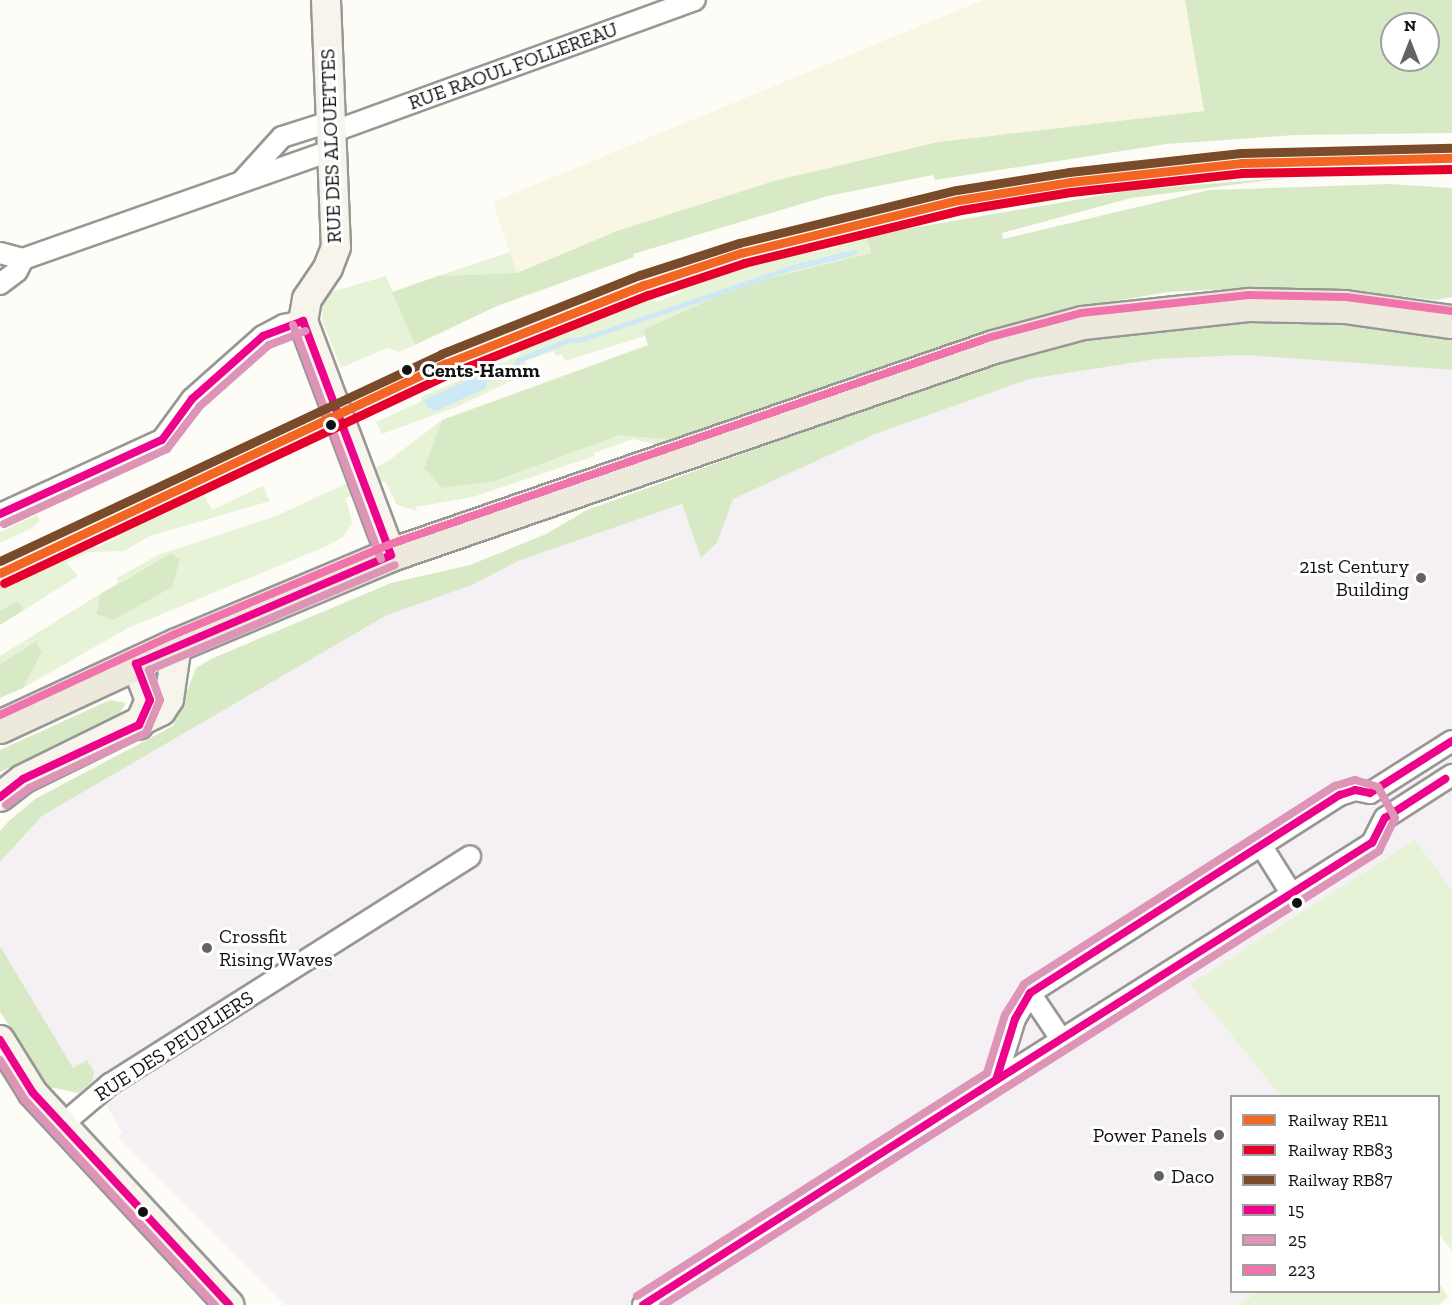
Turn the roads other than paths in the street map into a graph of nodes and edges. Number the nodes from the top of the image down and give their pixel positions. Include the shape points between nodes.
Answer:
1 (326, 0) edge
2 (695, 0) edge
3 (332, 134) junction
4 (243, 180) junction
5 (0, 253) edge
6 (22, 259) junction
7 (0, 284) edge
8 (303, 321) junction
9 (1452, 321) edge
10 (0, 514) edge
11 (391, 555) junction
12 (177, 645) junction
13 (136, 664) junction
14 (139, 725) junction
15 (0, 727) edge
16 (1452, 741) edge
17 (1410, 768) junction
18 (1452, 775) edge
19 (1426, 791) junction
20 (1370, 793) junction
21 (0, 797) edge
22 (1386, 818) junction
23 (1262, 845) junction
24 (470, 856) dead end
25 (1291, 893) junction
26 (1030, 993) junction
27 (1061, 1039) junction
28 (0, 1040) edge
29 (996, 1080) junction
30 (63, 1124) junction
31 (229, 1305) edge
32 (643, 1305) edge

1 - 3 street, RUE DES ALOUETTES
2 - 3 street, RUE RAOUL FOLLEREAU
3 - 4 street, RUE RAOUL FOLLEREAU
3 - 4 street, RUE RAOUL FOLLEREAU via 282,136
3 - 8 street, RUE DES ALOUETTES via 336,247 328,268 307,299
4 - 6 street, RUE RAOUL FOLLEREAU
5 - 6 street
6 - 7 street via 17,271
8 - 10 street via 263,336 192,399 162,440
8 - 11 street
9 - 11 main road via 1345,307 1250,305 1172,310 1083,323 994,347
11 - 12 main road
12 - 13 main road
12 - 14 street via 169,699 161,711
13 - 14 street via 150,700
13 - 15 main road
14 - 21 street via 23,779
16 - 17 street
17 - 19 street
17 - 20 street
18 - 19 street
19 - 22 street
20 - 22 street
20 - 23 street via 1355,790 1340,795
22 - 25 street via 1372,843
23 - 25 street
23 - 26 street
24 - 30 street, RUE DES PEUPLIERS via 110,1084
25 - 27 street
26 - 27 street
26 - 29 street via 1015,1019
27 - 29 street
28 - 30 street via 33,1092
29 - 32 street
30 - 31 street

